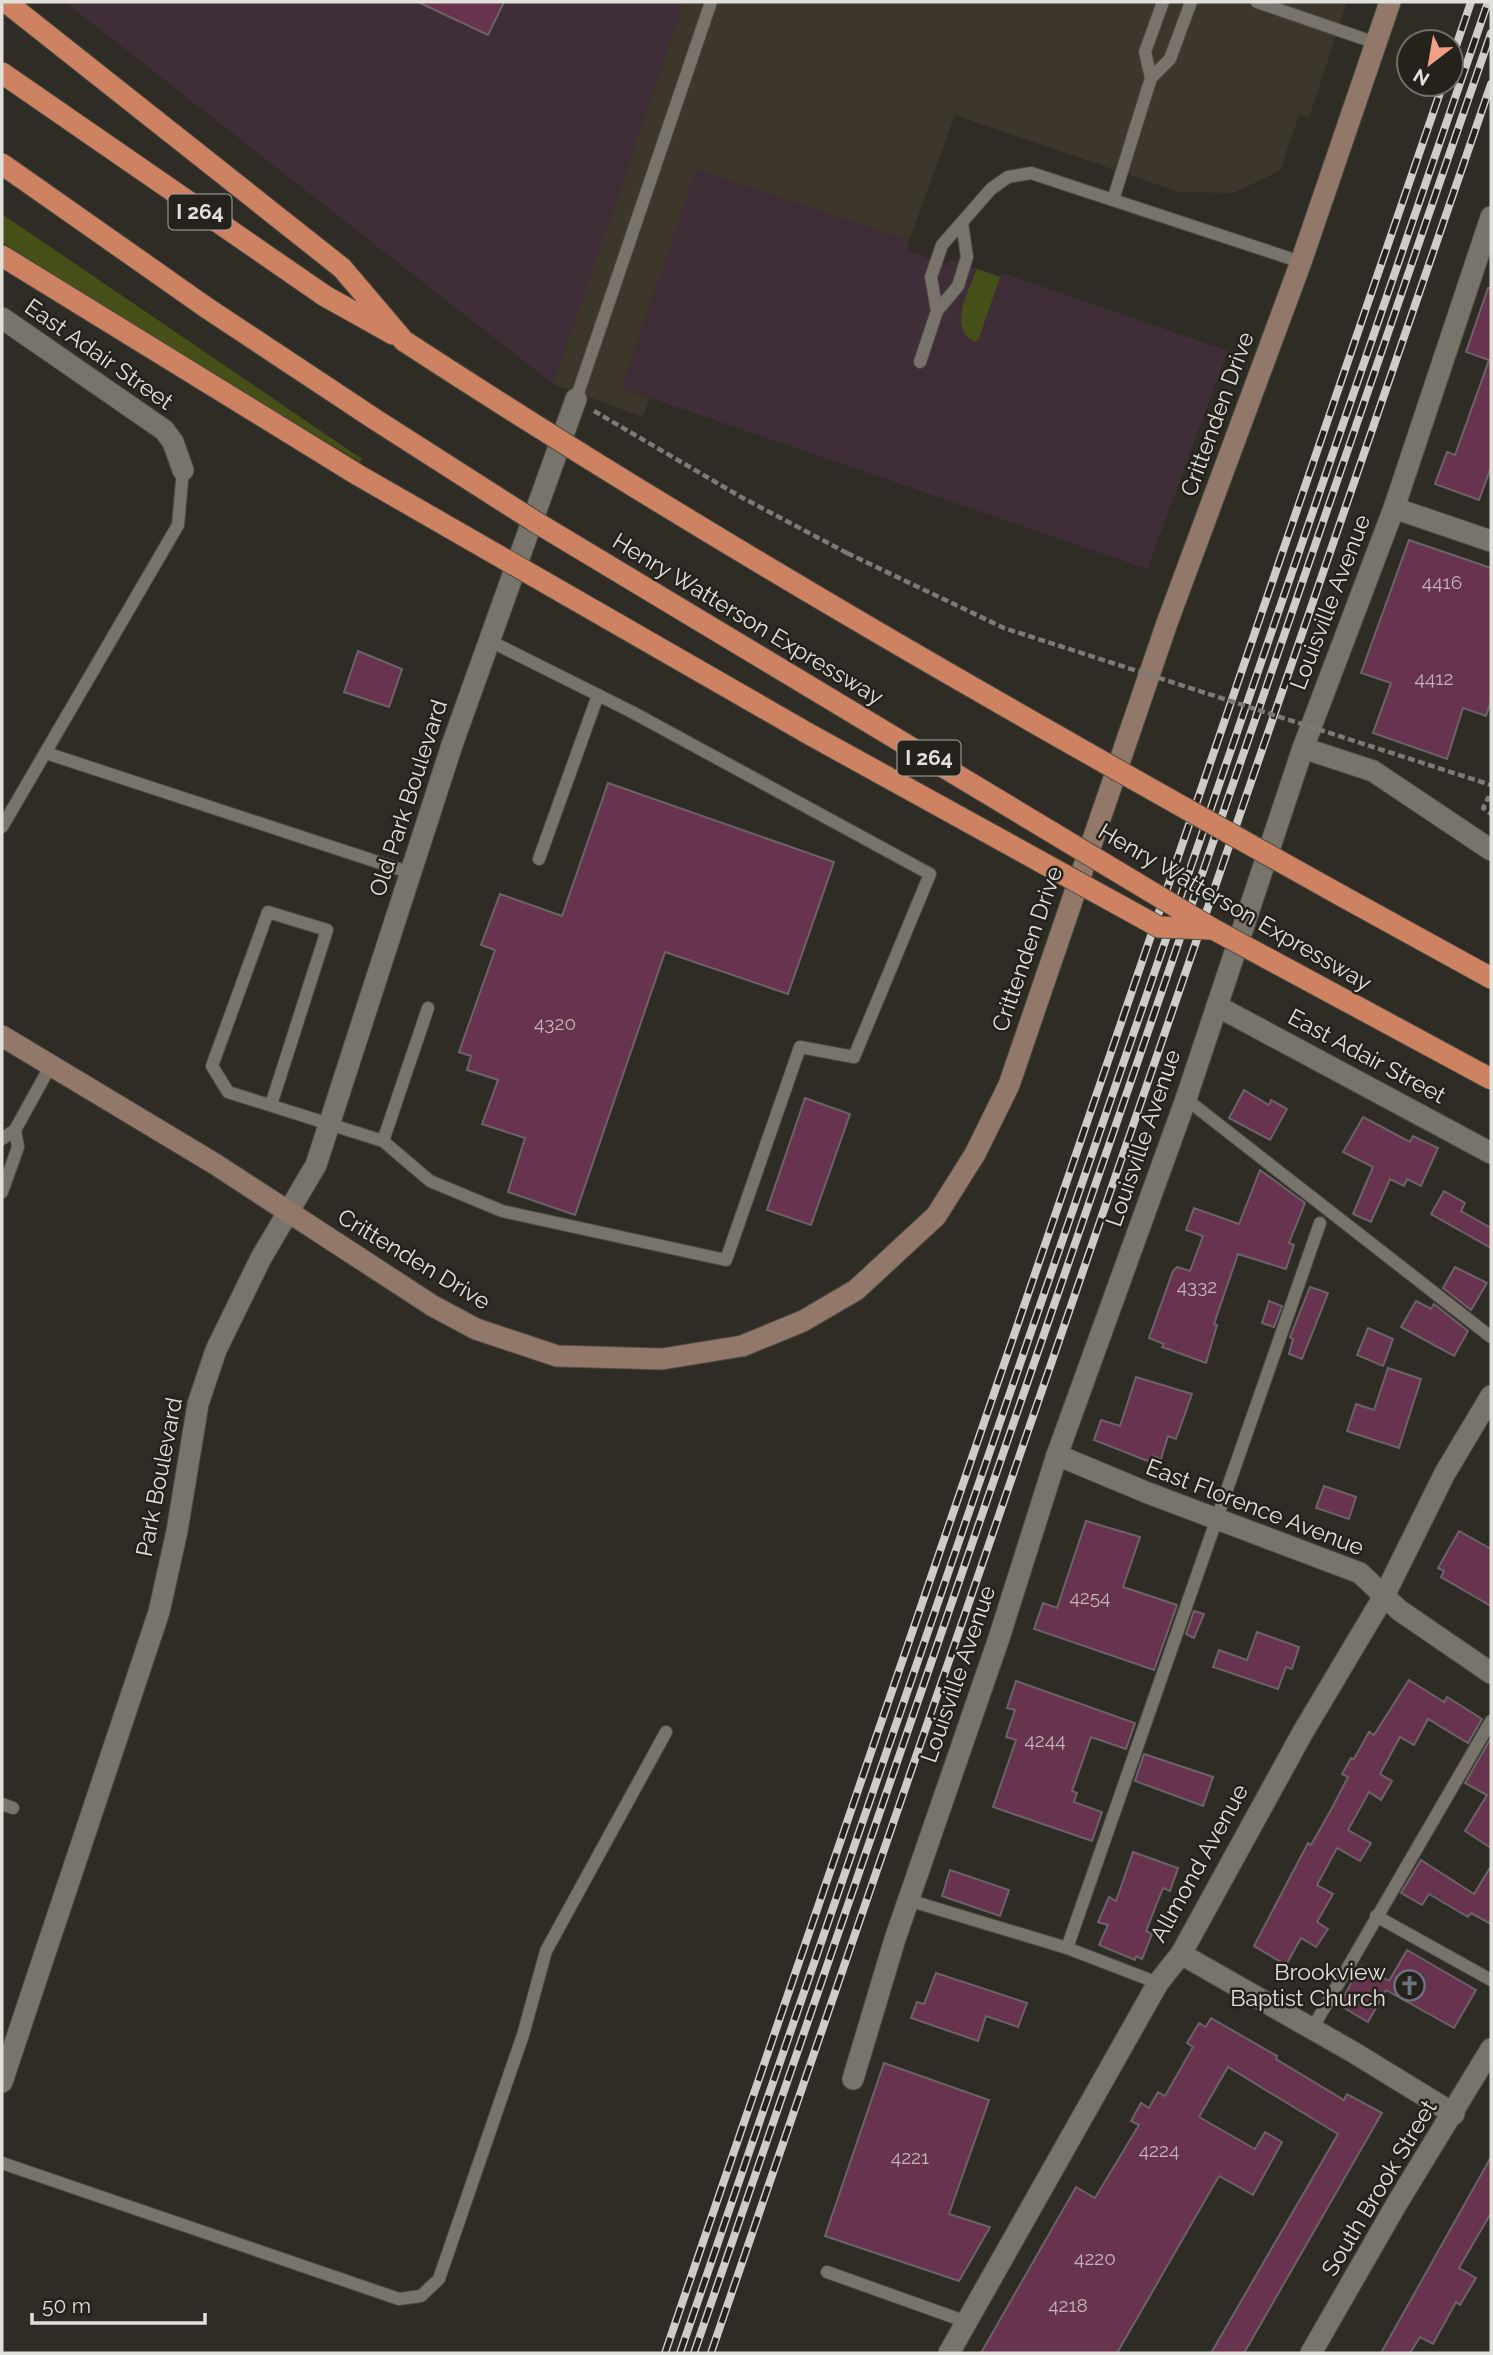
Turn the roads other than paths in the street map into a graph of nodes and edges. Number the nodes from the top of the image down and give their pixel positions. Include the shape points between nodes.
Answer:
1 (6, 2) edge
2 (711, 2) edge
3 (1163, 2) edge
4 (1191, 2) edge
5 (1256, 2) edge
6 (1390, 2) edge
7 (1376, 43) junction
8 (2, 74) edge
9 (1151, 78) junction
10 (2, 164) edge
11 (1114, 200) junction
12 (1491, 217) edge
13 (962, 223) junction
14 (2, 256) edge
15 (1301, 262) junction
16 (937, 311) junction
17 (2, 318) edge
18 (404, 341) junction
19 (920, 362) dead end
20 (576, 399) joint
21 (183, 470) joint
22 (1394, 508) junction
23 (1491, 541) edge
24 (488, 640) junction
25 (598, 695) junction
26 (1303, 748) junction
27 (46, 753) junction
28 (2, 827) edge
29 (1491, 850) edge
30 (539, 859) dead end
31 (411, 873) junction
32 (1213, 929) junction
33 (1491, 978) edge
34 (1217, 1006) junction
35 (428, 1008) dead end
36 (2, 1036) edge
37 (51, 1065) junction
38 (1491, 1079) edge
39 (1186, 1099) junction
40 (271, 1105) junction
41 (330, 1125) junction
42 (15, 1130) junction
43 (2, 1139) edge
44 (383, 1141) junction
45 (1491, 1153) edge
46 (2, 1192) edge
47 (289, 1213) junction
48 (1320, 1223) dead end
49 (1491, 1337) edge
50 (1491, 1396) edge
51 (1057, 1455) junction
52 (1216, 1520) junction
53 (1384, 1596) junction
54 (1491, 1673) edge
55 (1491, 1721) edge
56 (666, 1732) dead end
57 (908, 1900) junction
58 (1376, 1916) junction
59 (1067, 1948) junction
60 (1181, 1954) junction
61 (1491, 1980) edge
62 (1158, 1983) junction
63 (1312, 2029) junction
64 (1491, 2049) edge
65 (853, 2079) dead end
66 (2, 2082) edge
67 (1454, 2114) junction
68 (2, 2162) edge
69 (827, 2272) dead end
70 (967, 2322) junction
71 (949, 2353) edge
72 (1311, 2353) edge

1 - 18 highway via 342,268
2 - 20 lane
3 - 9 lane via 1145,52
4 - 9 lane via 1170,59
5 - 7 lane
6 - 7 main road, Crittenden Drive
7 - 15 main road, Crittenden Drive
8 - 18 highway, I 264 via 324,296
9 - 11 lane
10 - 32 highway, Henry Watterson Expressway / I 264, bridge via 207,308 534,521
11 - 13 lane via 1031,173 1008,177 990,189
11 - 15 lane
12 - 22 street, Louisville Avenue
13 - 16 lane via 967,257 958,286
13 - 16 lane via 942,245 931,277
14 - 32 highway, bridge via 358,475 833,748 1159,928
15 - 47 main road, Crittenden Drive via 1167,623 1009,1085 975,1154 936,1216 896,1256 856,1290 742,1346 662,1359 557,1356 455,1318
16 - 19 lane
17 - 21 street, East Adair Street via 164,430
18 - 33 highway, I 264, bridge via 689,522 950,676
20 - 24 street, Old Park Boulevard
21 - 27 lane via 178,525
22 - 23 street
22 - 26 street, Louisville Avenue
24 - 25 lane
24 - 31 street, Old Park Boulevard
25 - 30 lane
25 - 44 lane via 930,874 854,1057 800,1047 726,1260 502,1211 430,1181
26 - 29 street via 1373,771
26 - 34 street, Louisville Avenue
27 - 28 lane
27 - 31 lane
31 - 41 street, Old Park Boulevard
32 - 38 highway, Henry Watterson Expressway / I 264, bridge
34 - 39 street, Louisville Avenue
34 - 45 street, East Adair Street
35 - 44 lane
36 - 37 main road
37 - 42 lane
37 - 47 main road
39 - 49 lane
39 - 51 street, Louisville Avenue
40 - 40 lane via 228,1092 212,1066 268,912 327,930
40 - 41 lane
41 - 44 lane
41 - 47 street, Old Park Boulevard via 316,1165
42 - 43 lane
42 - 46 lane via 18,1147
47 - 66 street, Park Boulevard via 234,1312 198,1404 159,1612
48 - 52 lane
50 - 53 street, Allmond Avenue via 1445,1473
51 - 52 street, East Florence Avenue
51 - 57 street, Louisville Avenue
52 - 53 street, East Florence Avenue via 1360,1573
52 - 59 lane
53 - 54 street, East Florence Avenue
53 - 60 street, Allmond Avenue via 1290,1754
55 - 58 lane
56 - 68 lane via 546,1951 523,2035 439,2279 421,2296 399,2299
57 - 59 lane
57 - 65 street, Louisville Avenue
58 - 61 lane
58 - 63 lane
59 - 62 lane
60 - 62 street, Allmond Avenue
60 - 63 street
62 - 70 street, Allmond Avenue
63 - 67 street
64 - 67 street, South Brook Street
67 - 72 street, South Brook Street
69 - 70 lane
70 - 71 street, Allmond Avenue

